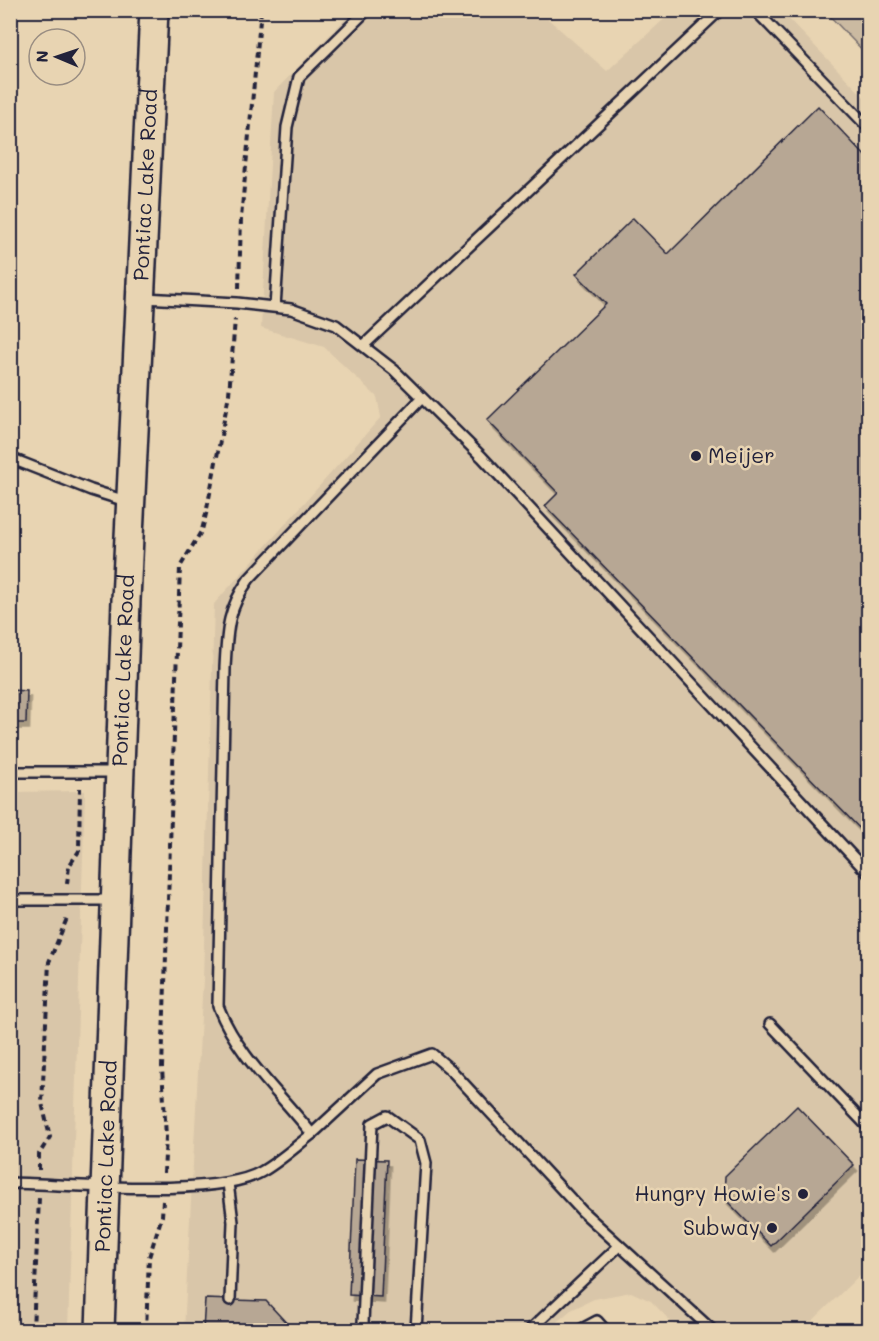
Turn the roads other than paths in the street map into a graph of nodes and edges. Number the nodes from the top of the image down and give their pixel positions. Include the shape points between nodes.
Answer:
1 (154, 10) edge
2 (367, 10) edge
3 (720, 10) edge
4 (755, 10) edge
5 (868, 127) edge
6 (140, 298) junction
7 (275, 307) junction
8 (363, 346) junction
9 (421, 399) junction
10 (10, 458) edge
11 (130, 502) junction
12 (10, 772) edge
13 (120, 772) junction
14 (868, 873) edge
15 (10, 900) edge
16 (115, 900) junction
17 (770, 1024) dead end
18 (868, 1127) edge
19 (312, 1134) junction
20 (10, 1183) edge
21 (228, 1183) junction
22 (105, 1186) junction
23 (619, 1246) junction
24 (230, 1300) dead end
25 (100, 1330) edge
26 (366, 1330) edge
27 (416, 1330) edge
28 (530, 1330) edge
29 (580, 1330) edge
30 (605, 1330) edge
31 (712, 1330) edge

1 - 6 main road, Pontiac Lake Road
2 - 7 lane via 300,78 287,127
3 - 8 lane
4 - 5 lane
6 - 7 lane
6 - 11 main road, Pontiac Lake Road
7 - 8 lane via 336,325
8 - 9 lane via 394,370
9 - 14 lane via 482,457
9 - 19 lane via 249,579 234,599 227,631 218,1006 226,1028 244,1053
10 - 11 lane
11 - 13 main road, Pontiac Lake Road
12 - 13 lane
13 - 16 main road, Pontiac Lake Road
15 - 16 lane
16 - 22 main road, Pontiac Lake Road
17 - 18 lane
19 - 21 lane via 259,1173
19 - 23 lane via 376,1074 432,1054
20 - 22 lane
21 - 22 lane
21 - 24 lane via 232,1222
22 - 25 main road, Pontiac Lake Road
23 - 28 lane
23 - 31 lane
26 - 27 lane via 363,1323 372,1124 387,1116 420,1140 426,1163
29 - 30 lane via 597,1321

